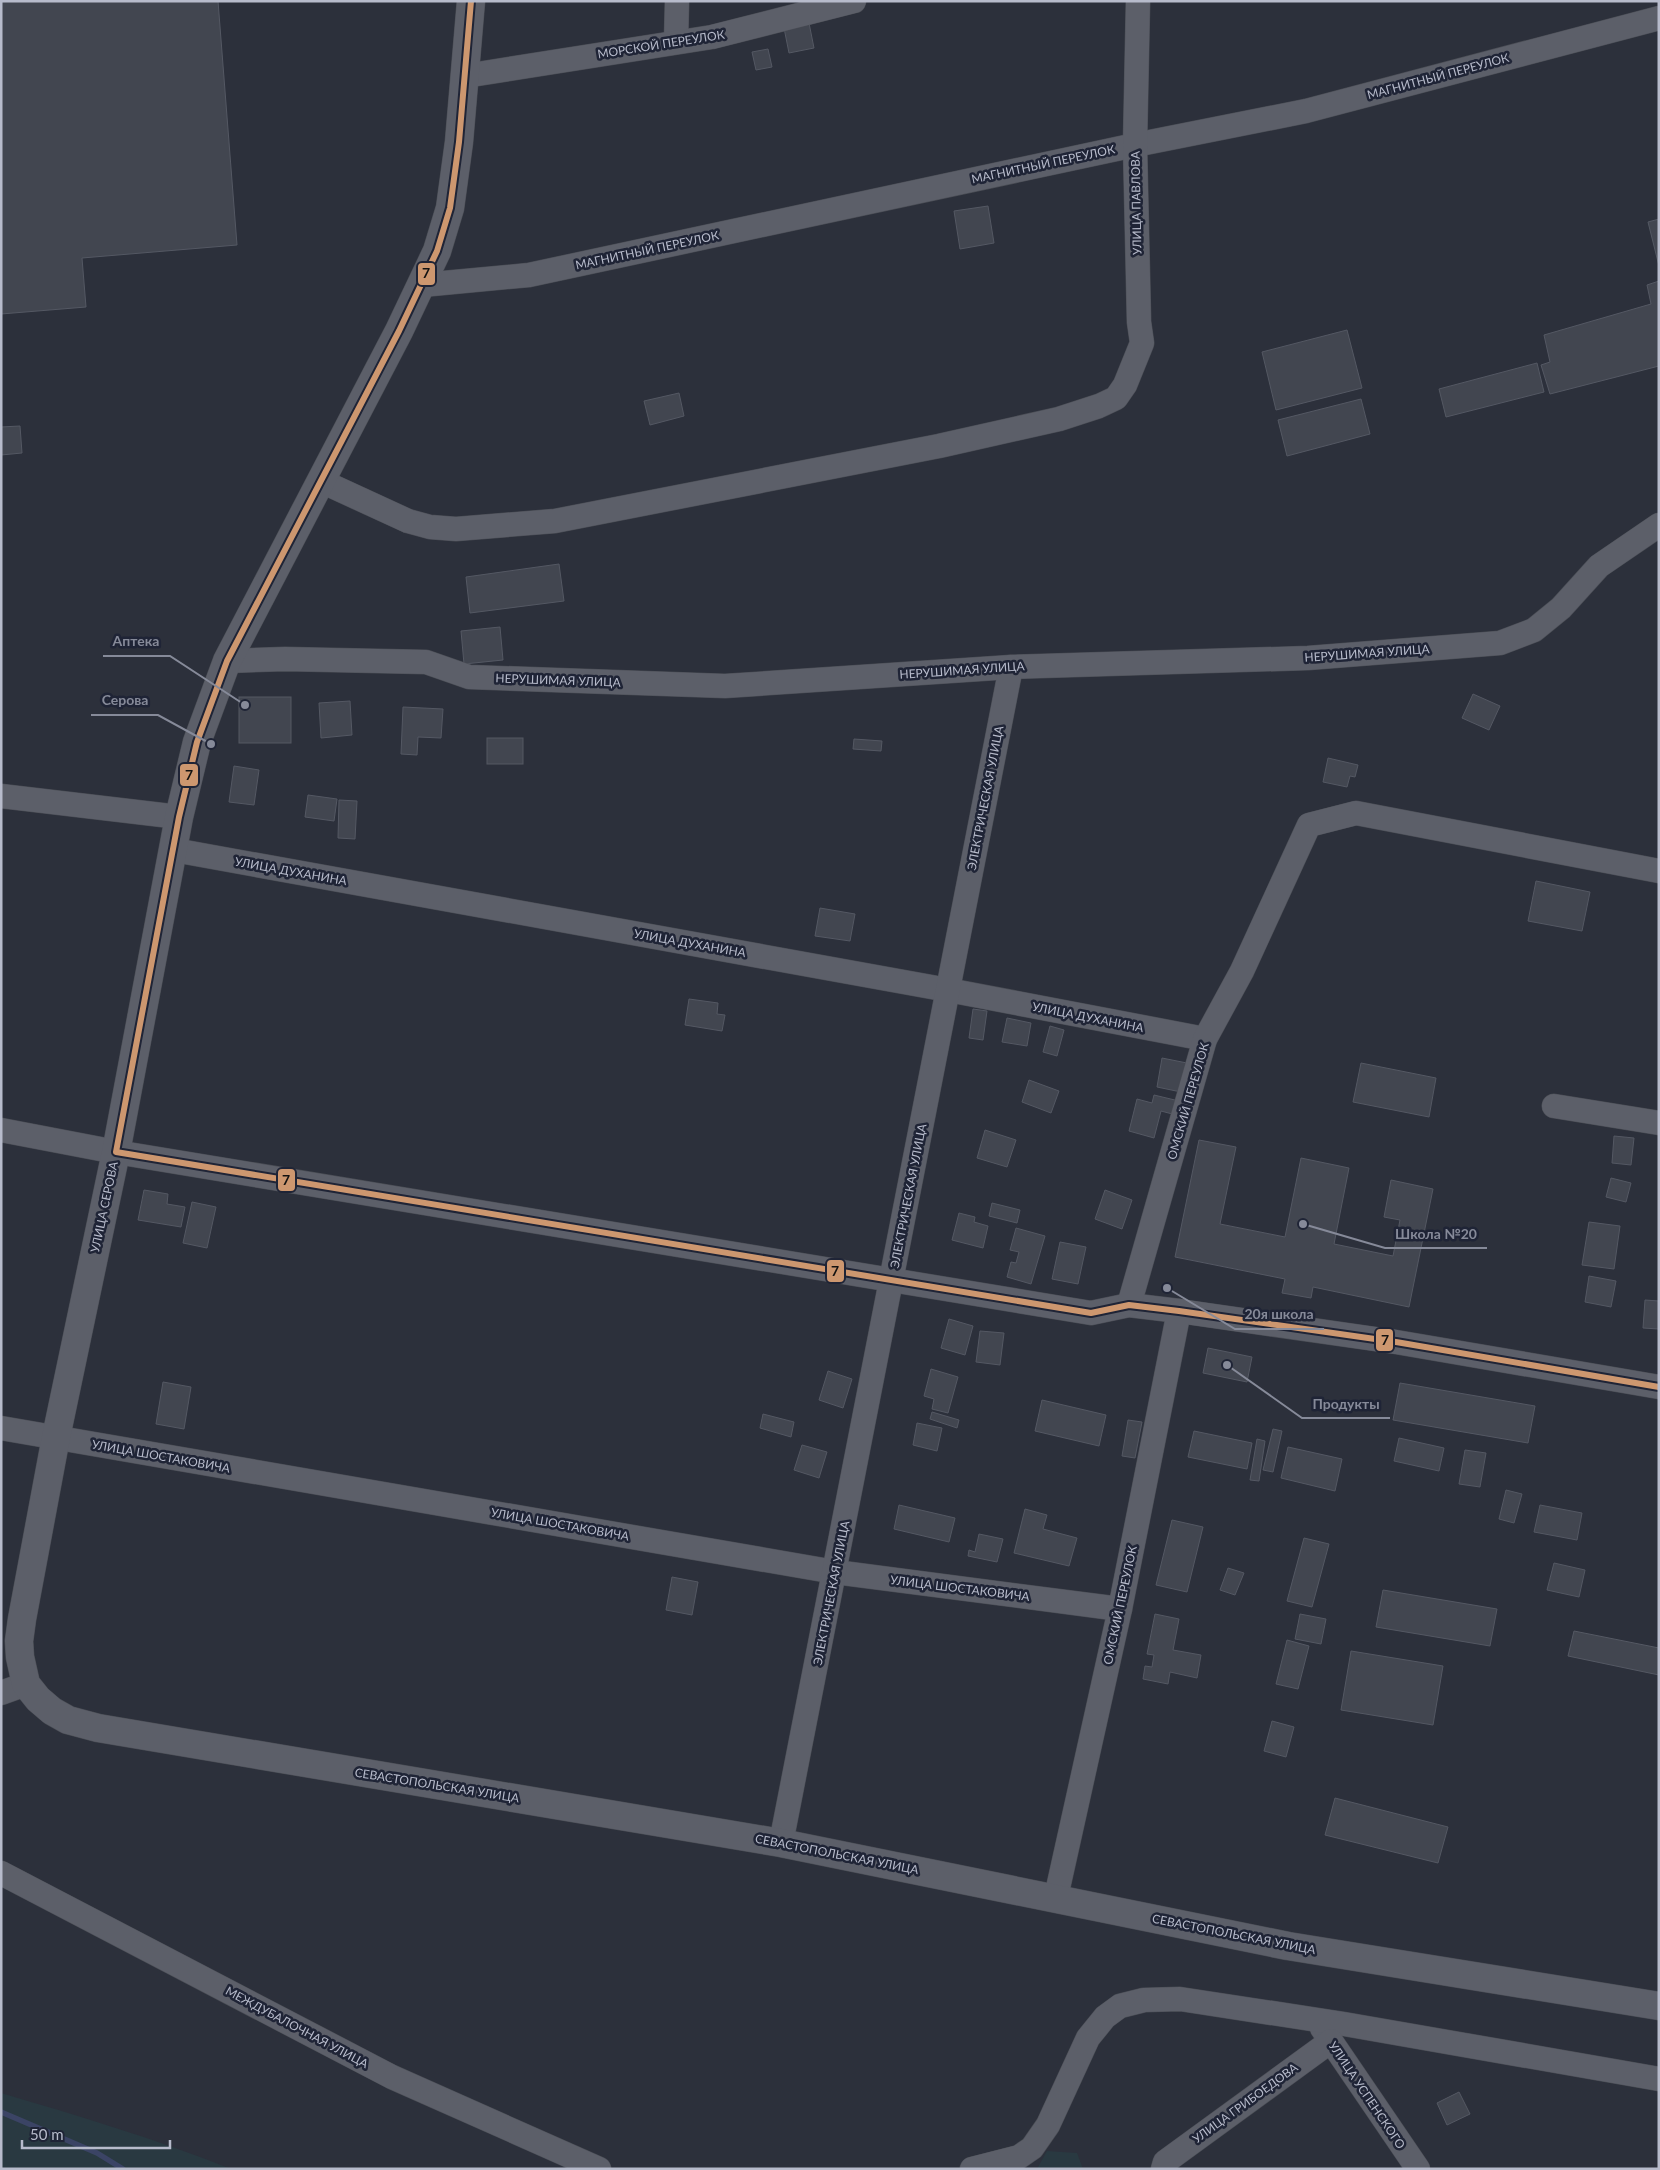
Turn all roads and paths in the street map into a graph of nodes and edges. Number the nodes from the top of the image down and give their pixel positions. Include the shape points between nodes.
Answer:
1 (471, 1) edge
2 (677, 1) edge
3 (854, 1) edge
4 (1138, 1) edge
5 (1659, 18) edge
6 (676, 42) junction
7 (465, 76) junction
8 (1135, 145) junction
9 (422, 286) junction
10 (321, 481) junction
11 (1659, 525) edge
12 (227, 661) junction
13 (1011, 667) junction
14 (1, 796) edge
15 (179, 817) junction
16 (174, 850) junction
17 (1659, 871) edge
18 (948, 990) junction
19 (1205, 1040) junction
20 (1554, 1106) dead end
21 (1659, 1123) edge
22 (1, 1130) edge
23 (116, 1152) junction
24 (892, 1281) junction
25 (1129, 1305) junction
26 (1179, 1311) junction
27 (1659, 1388) edge
28 (1, 1428) edge
29 (56, 1438) junction
30 (835, 1572) junction
31 (1120, 1609) junction
32 (26, 1684) junction
33 (1, 1693) edge
34 (781, 1843) junction
35 (1, 1873) edge
36 (1056, 1897) junction
37 (1659, 2006) edge
38 (1317, 2020) junction
39 (1331, 2041) junction
40 (1659, 2079) edge
41 (600, 2169) edge
42 (972, 2169) edge
43 (1163, 2169) edge
44 (1418, 2169) edge

1 - 7 street, УЛИЦА СЕРОВА
2 - 6 street
3 - 6 street, МОРСКОЙ ПЕРЕУЛОК via 712,38
4 - 8 street, УЛИЦА ПАВЛОВА
5 - 8 street, МАГНИТНЫЙ ПЕРЕУЛОК via 1306,111
6 - 7 street, МОРСКОЙ ПЕРЕУЛОК
7 - 9 street, УЛИЦА СЕРОВА via 450,208
8 - 9 street, МАГНИТНЫЙ ПЕРЕУЛОК via 529,275
8 - 10 street, УЛИЦА ПАВЛОВА via 1142,343 1125,385 1116,398 1099,406 1059,419 939,446 555,521 466,529 430,527 408,521
9 - 10 street, УЛИЦА СЕРОВА
10 - 12 street, УЛИЦА СЕРОВА
11 - 13 street, НЕРУШИМАЯ УЛИЦА via 1599,566 1561,608 1534,630 1500,643 1308,658
12 - 13 street, НЕРУШИМАЯ УЛИЦА via 426,662 469,677 725,686
12 - 15 street, УЛИЦА СЕРОВА via 197,742
13 - 18 street, ЭЛЕКТРИЧЕСКАЯ УЛИЦА
14 - 15 street
15 - 16 street, УЛИЦА СЕРОВА
16 - 18 street, УЛИЦА ДУХАНИНА
16 - 23 street, УЛИЦА СЕРОВА
17 - 19 street, ОМСКИЙ ПЕРЕУЛОК via 1356,813 1309,825 1242,971
18 - 19 street, УЛИЦА ДУХАНИНА
18 - 24 street, ЭЛЕКТРИЧЕСКАЯ УЛИЦА
19 - 25 street, ОМСКИЙ ПЕРЕУЛОК
20 - 21 street
22 - 23 street
23 - 24 street
23 - 29 street, УЛИЦА СЕРОВА
24 - 25 street via 1091,1313
24 - 30 street, ЭЛЕКТРИЧЕСКАЯ УЛИЦА
25 - 26 street
26 - 27 street via 1396,1342
26 - 31 street, ОМСКИЙ ПЕРЕУЛОК
28 - 29 street, УЛИЦА ШОСТАКОВИЧА
29 - 30 street, УЛИЦА ШОСТАКОВИЧА
29 - 32 street, УЛИЦА СЕРОВА via 22,1619 20,1657
30 - 31 street, УЛИЦА ШОСТАКОВИЧА
30 - 34 street, ЭЛЕКТРИЧЕСКАЯ УЛИЦА
31 - 36 street, ОМСКИЙ ПЕРЕУЛОК
32 - 33 street
32 - 34 street, СЕВАСТОПОЛЬСКАЯ УЛИЦА via 52,1712 98,1728
34 - 36 street, СЕВАСТОПОЛЬСКАЯ УЛИЦА
35 - 41 street, МЕЖДУБАЛОЧНАЯ УЛИЦА via 392,2077
36 - 37 street, СЕВАСТОПОЛЬСКАЯ УЛИЦА via 1288,1946
38 - 39 street, УЛИЦА УСПЕНСКОГО
38 - 40 street
38 - 42 street via 1180,1999 1144,2000 1120,2006 1105,2017 1088,2038 1048,2125 1032,2148 1019,2157
39 - 43 street, УЛИЦА ГРИБОЕДОВА via 1165,2162
39 - 44 street, УЛИЦА УСПЕНСКОГО

